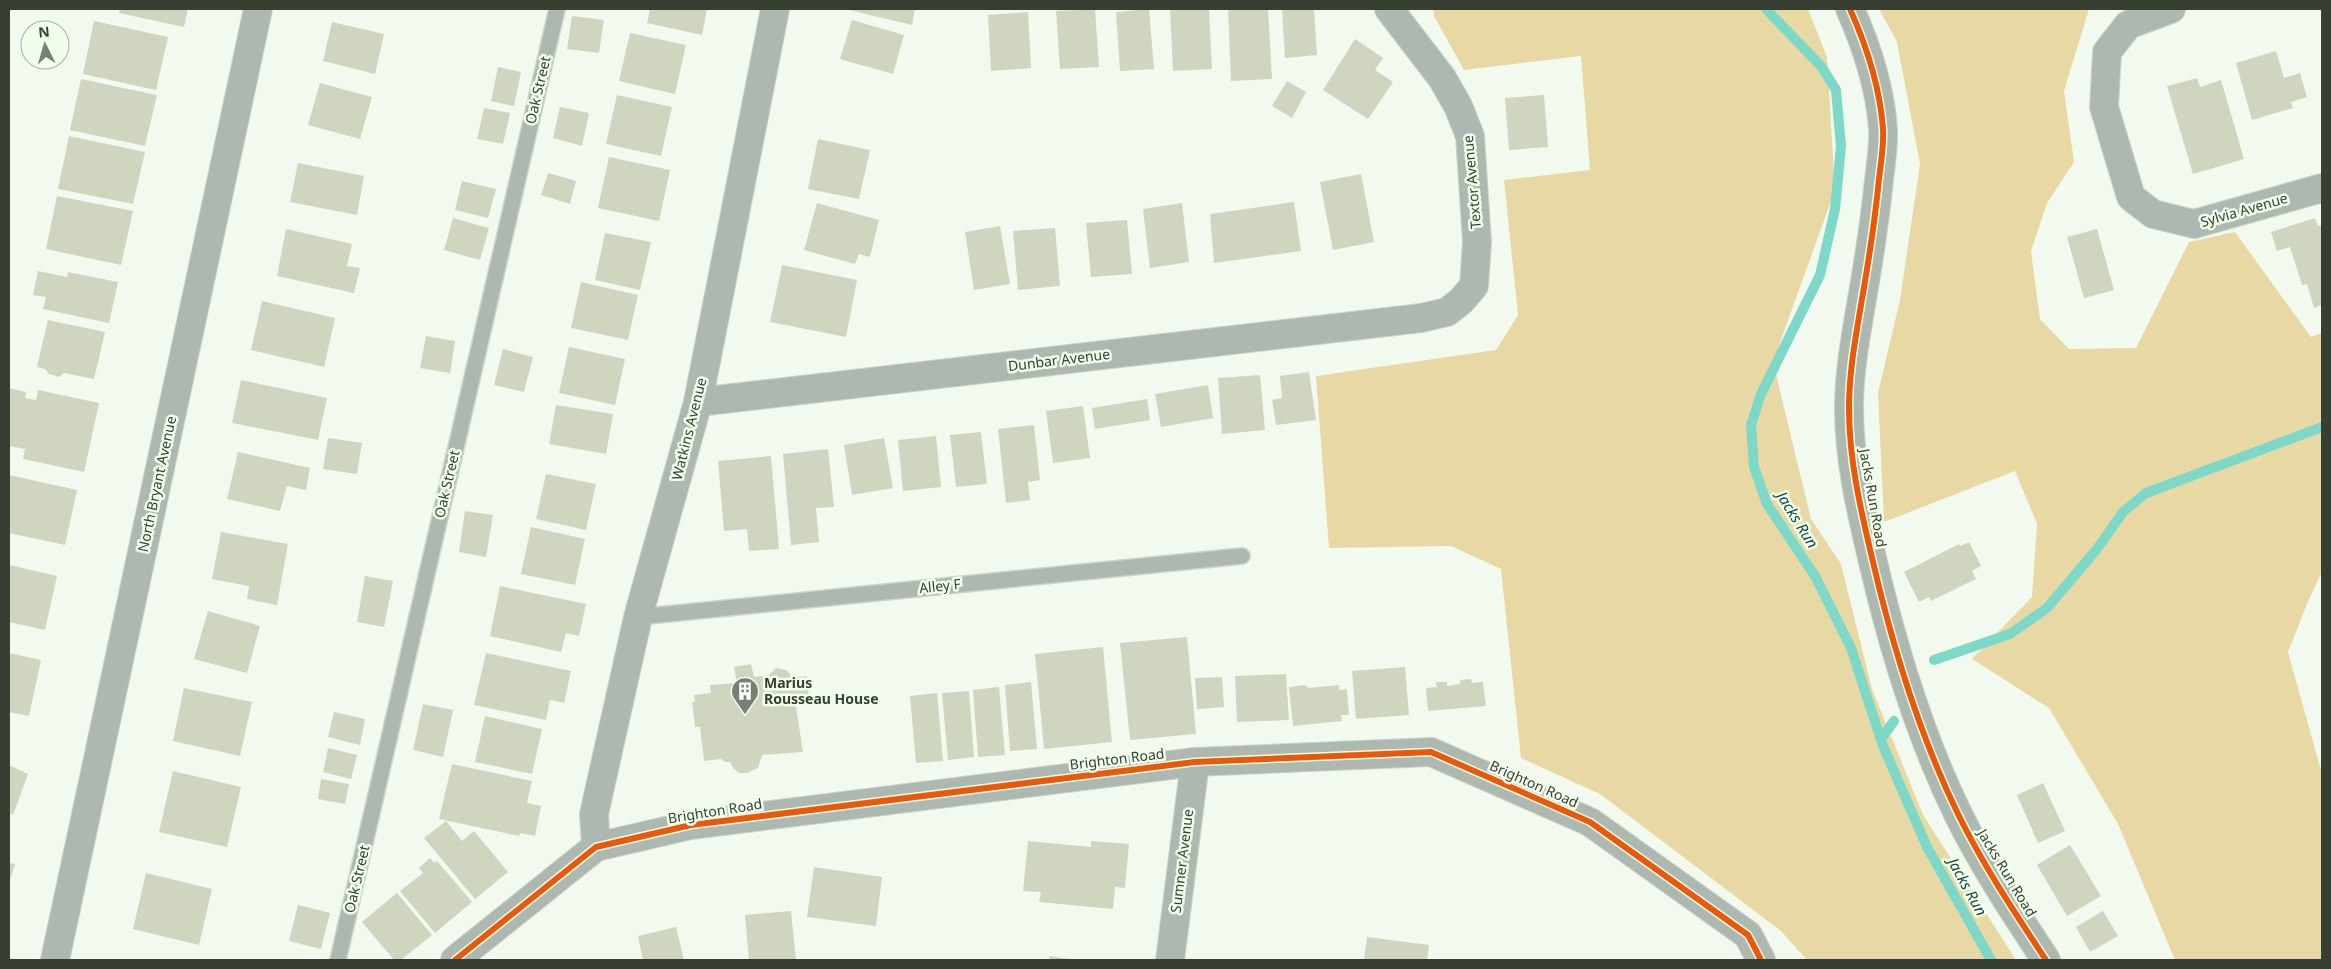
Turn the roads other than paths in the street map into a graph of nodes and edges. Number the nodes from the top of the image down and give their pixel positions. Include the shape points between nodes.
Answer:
1 (258, 9) edge
2 (557, 9) edge
3 (775, 9) edge
4 (1389, 9) edge
5 (1850, 9) edge
6 (2171, 9) edge
7 (2322, 188) edge
8 (1421, 318) joint
9 (698, 402) junction
10 (1242, 556) dead end
11 (638, 617) junction
12 (1194, 762) junction
13 (596, 847) junction
14 (55, 960) edge
15 (338, 960) edge
16 (455, 960) edge
17 (1170, 960) edge
18 (1761, 960) edge
19 (2046, 960) edge

1 - 14 street, North Bryant Avenue
2 - 15 lane, Oak Street
3 - 9 street, Watkins Avenue
4 - 8 street, Textor Avenue via 1442,78 1470,136 1477,242 1474,286 1447,312
5 - 19 street, Jacks Run Road via 1877,86 1883,132 1875,226 1852,358 1849,408 1852,463 1862,519 1906,683 1931,754 1984,861
6 - 7 street, Sylvia Avenue via 2128,25 2107,52 2104,107 2131,197 2153,214 2194,224
8 - 9 street, Dunbar Avenue
9 - 11 street, Watkins Avenue
10 - 11 lane, Alley F
11 - 13 street, Watkins Avenue via 594,814
12 - 13 street, Brighton Road via 691,825
12 - 17 street, Sumner Avenue
12 - 18 street, Brighton Road via 1431,752 1590,822 1748,935
13 - 16 street, Brighton Road

